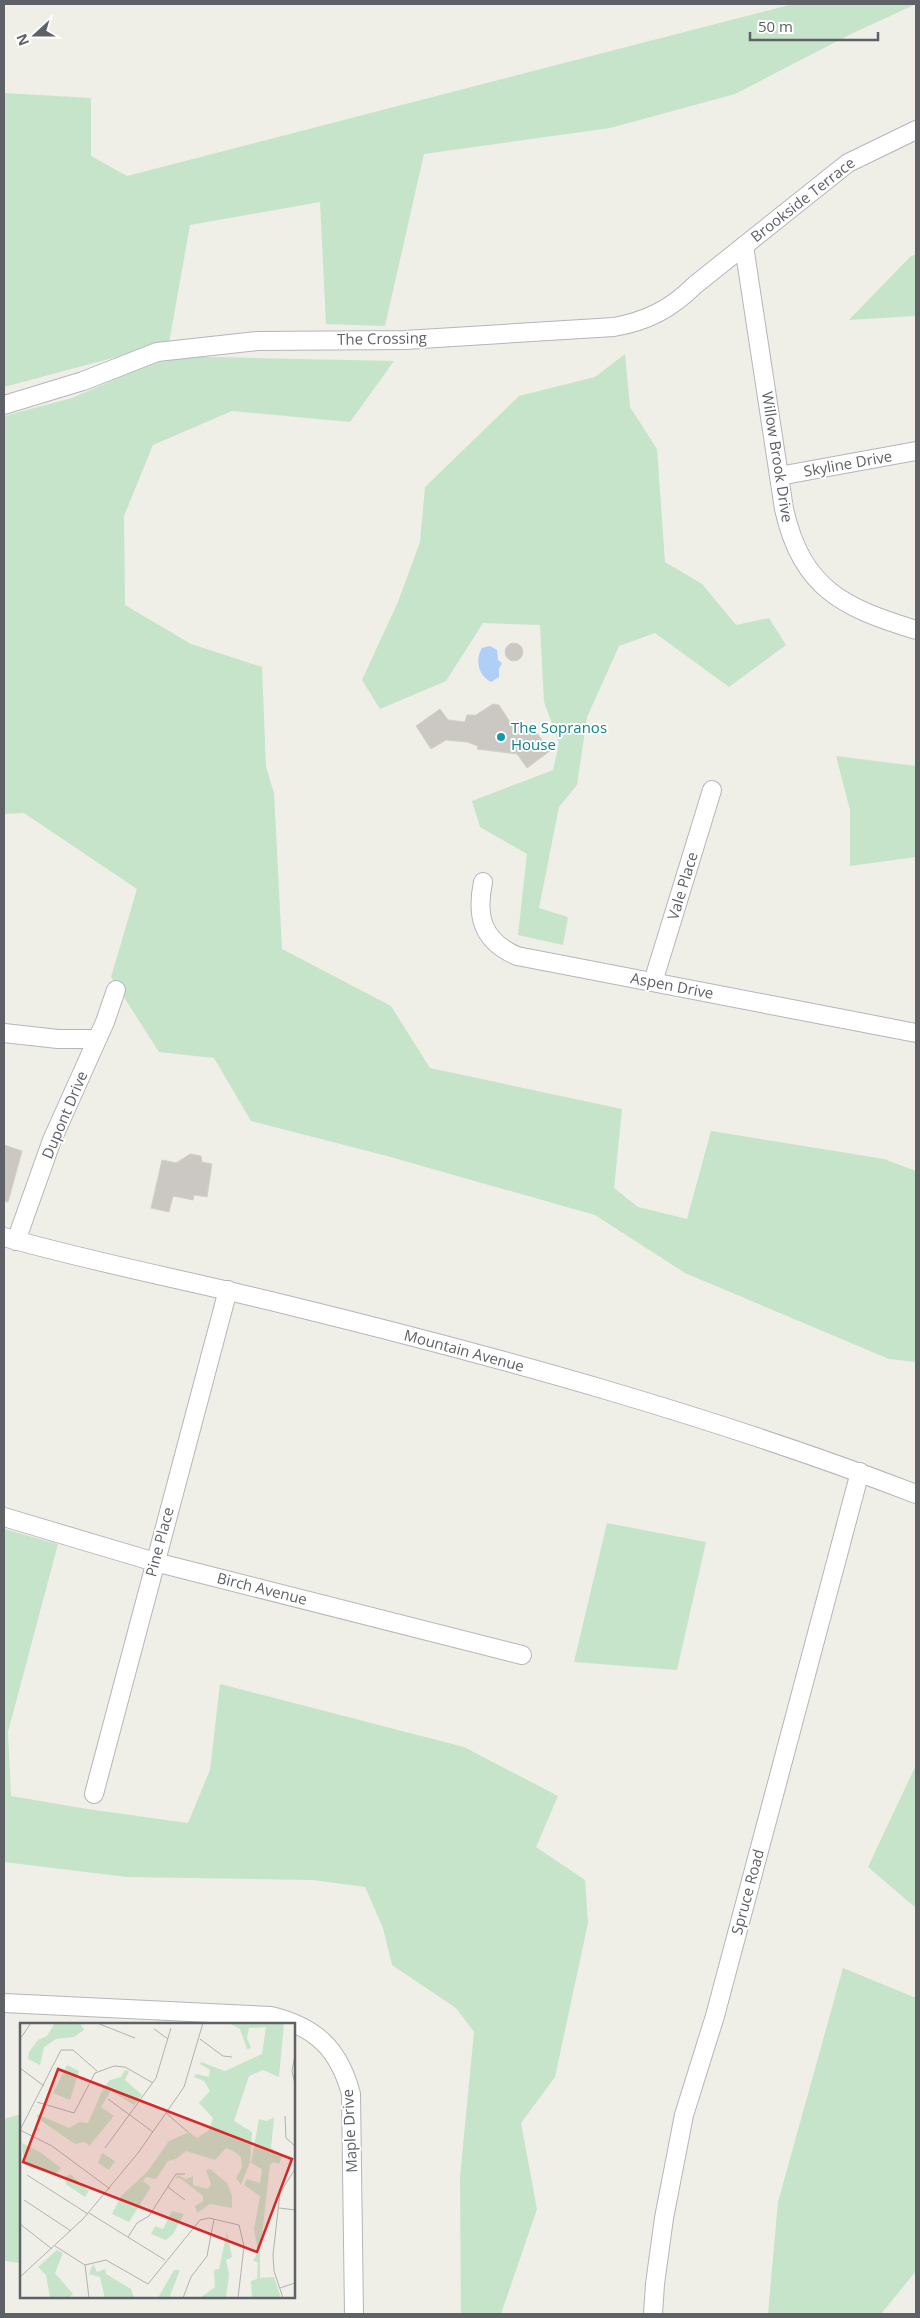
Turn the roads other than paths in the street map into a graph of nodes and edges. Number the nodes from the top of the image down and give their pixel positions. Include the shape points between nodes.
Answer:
1 (916, 130) edge
2 (744, 246) junction
3 (4, 406) edge
4 (916, 451) edge
5 (779, 476) junction
6 (916, 630) edge
7 (712, 790) dead end
8 (483, 882) dead end
9 (653, 982) junction
10 (116, 990) dead end
11 (4, 1033) edge
12 (916, 1033) edge
13 (97, 1039) junction
14 (10, 1239) edge
15 (228, 1290) junction
16 (860, 1472) junction
17 (916, 1494) edge
18 (4, 1517) edge
19 (155, 1562) junction
20 (522, 1654) dead end
21 (94, 1794) dead end
22 (4, 2003) edge
23 (354, 2314) edge
24 (653, 2314) edge

1 - 2 street, Brookside Terrace via 848,163
2 - 3 street, The Crossing via 673,305 630,324 405,340 257,340 157,352 83,381
2 - 5 street, Willow Brook Drive
4 - 5 street, Skyline Drive
5 - 6 street, Willow Brook Drive via 793,542 821,584 863,613
7 - 9 street, Vale Place
8 - 9 street, Aspen Drive via 482,921 491,938 507,952
9 - 12 street, Aspen Drive
10 - 13 street, Dupont Drive
11 - 13 street via 58,1040
13 - 14 street, Dupont Drive
14 - 15 street, Mountain Avenue
15 - 16 street, Mountain Avenue via 462,1349 592,1386
15 - 19 street, Pine Place
16 - 17 street, Mountain Avenue
16 - 24 street, Spruce Road via 715,2016 684,2114 664,2218
18 - 19 street, Birch Avenue
19 - 20 street, Birch Avenue
19 - 21 street, Pine Place
22 - 23 street, Maple Drive via 272,2016 308,2029 324,2042 337,2057 351,2094

